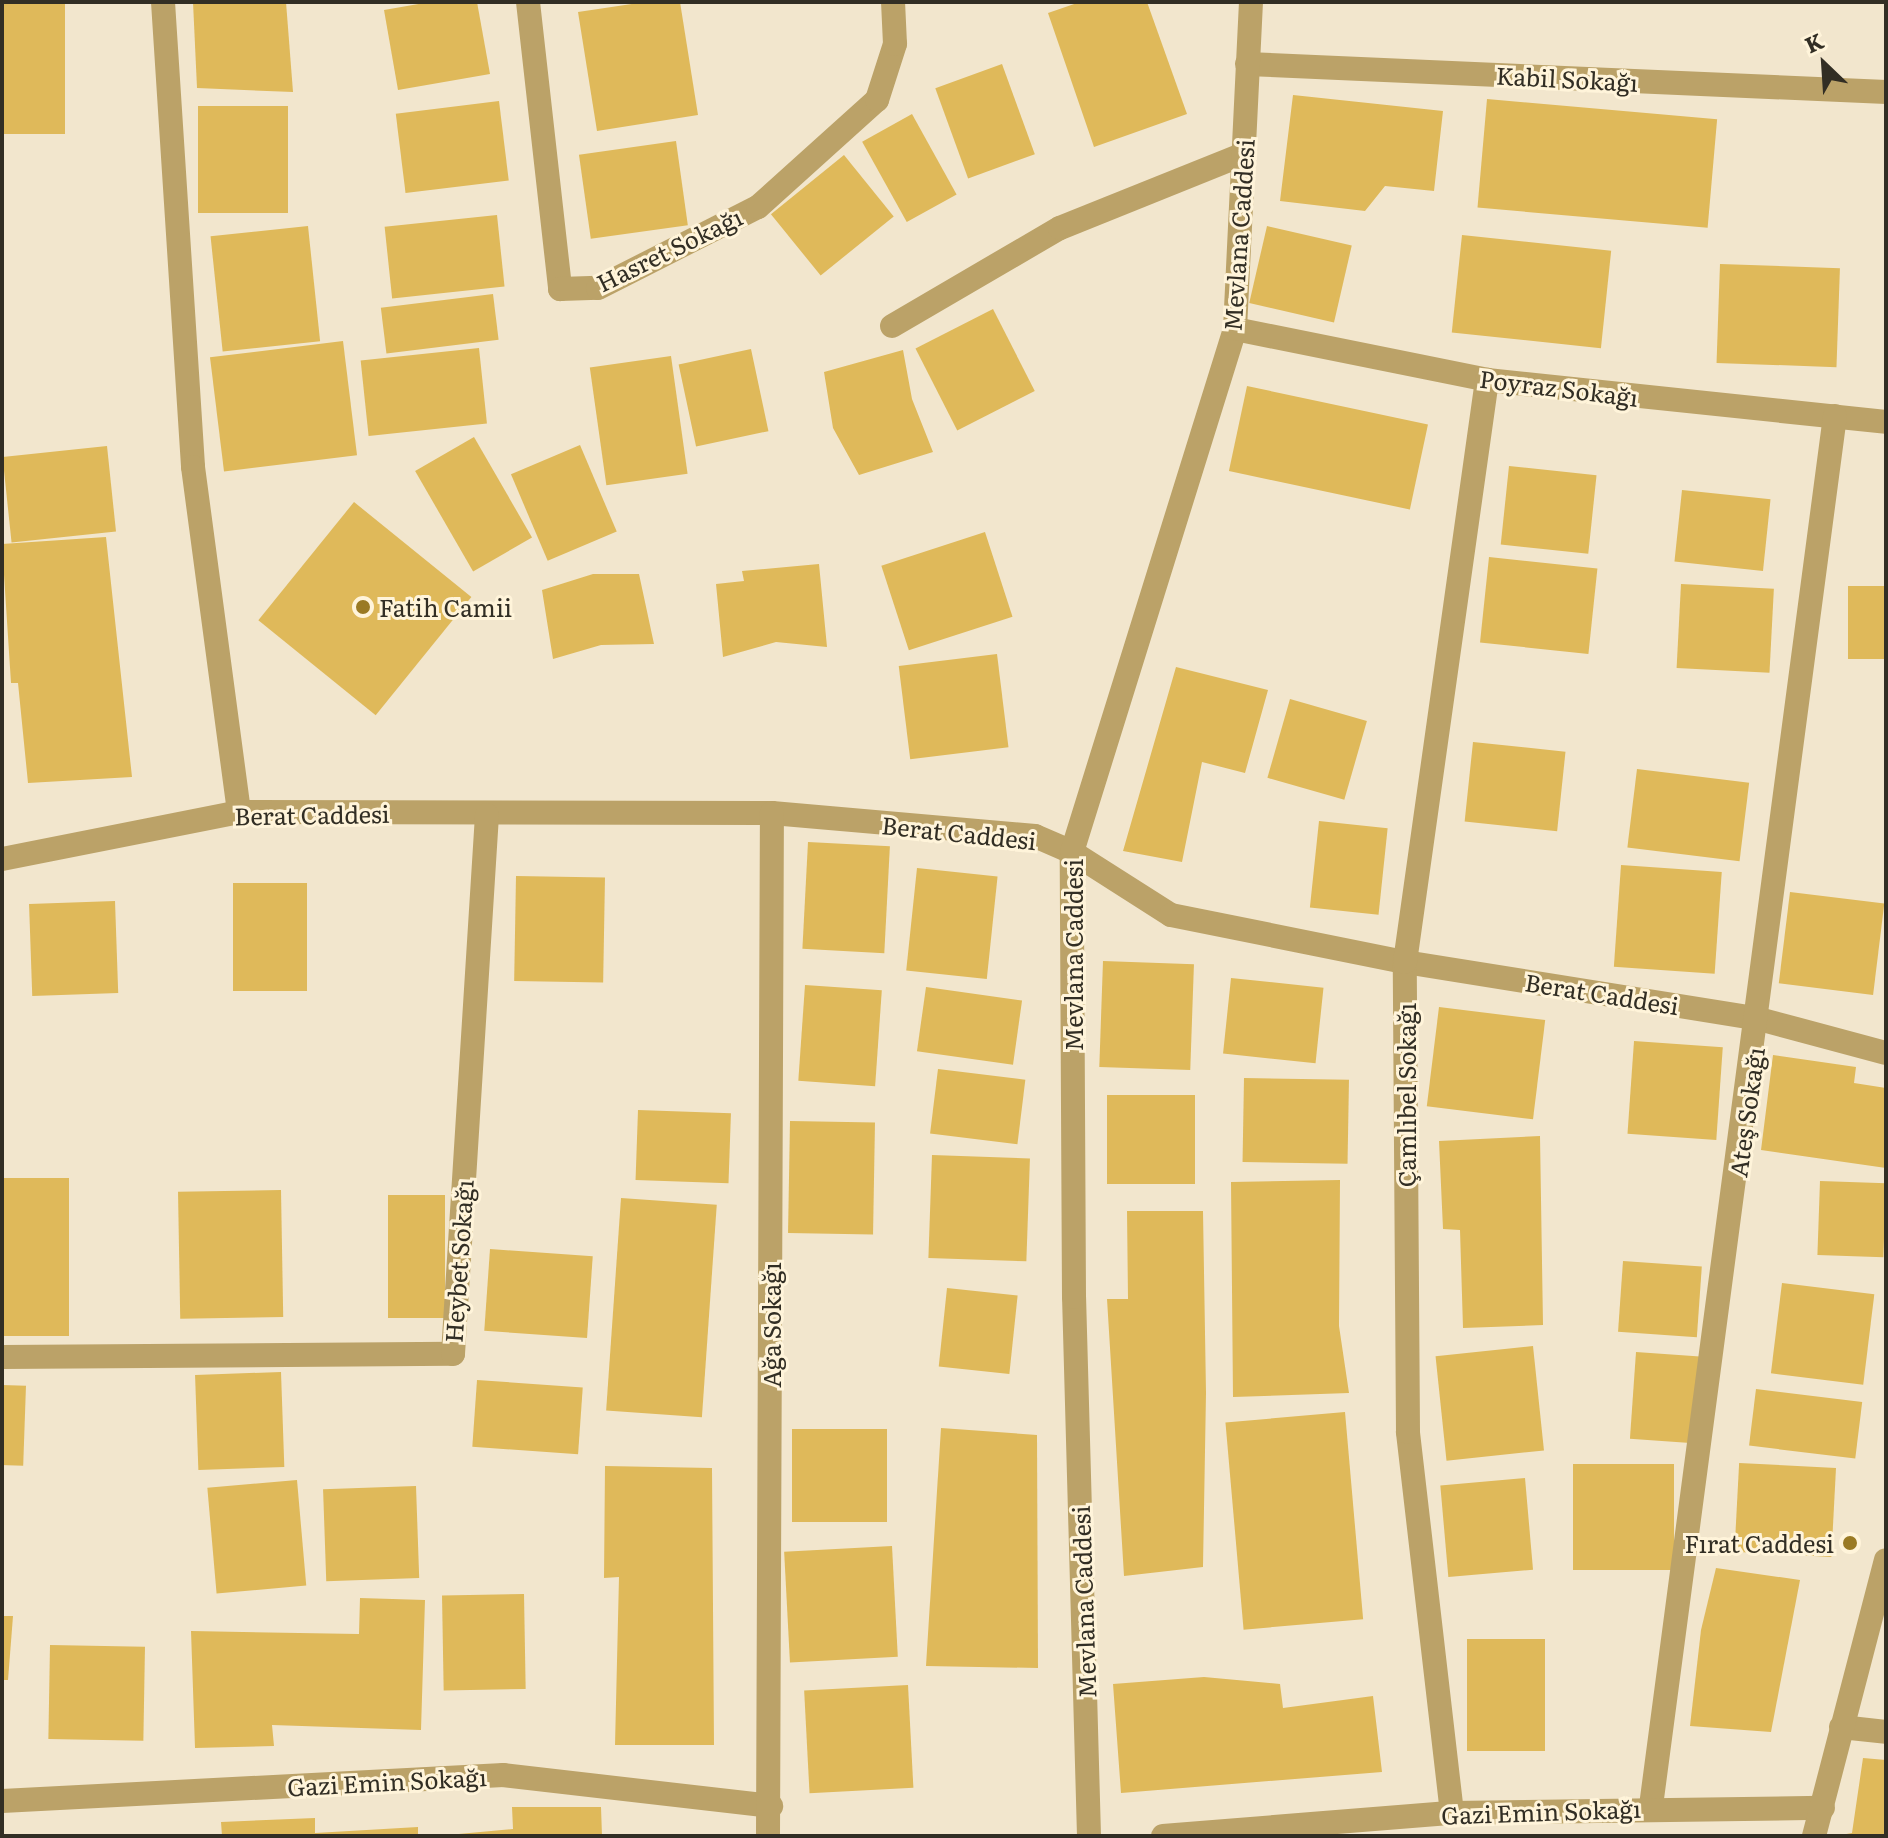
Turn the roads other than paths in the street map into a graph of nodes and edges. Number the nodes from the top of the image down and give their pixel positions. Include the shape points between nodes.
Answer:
1 (163, 2) edge
2 (528, 2) edge
3 (893, 2) edge
4 (1251, 2) edge
5 (1247, 64) junction
6 (1886, 92) edge
7 (1244, 154) junction
8 (892, 326) dead end
9 (1235, 329) junction
10 (1487, 380) junction
11 (1835, 416) junction
12 (1886, 422) edge
13 (239, 812) junction
14 (772, 813) junction
15 (487, 815) junction
16 (1072, 852) junction
17 (2, 859) edge
18 (1405, 962) junction
19 (1759, 1019) junction
20 (1886, 1053) edge
21 (2, 1357) edge
22 (1886, 1560) edge
23 (1841, 1727) junction
24 (1886, 1732) edge
25 (2, 1801) edge
26 (771, 1806) junction
27 (1651, 1806) junction
28 (1823, 1808) junction
29 (1452, 1813) junction
30 (768, 1836) edge
31 (1089, 1836) edge
32 (1163, 1836) edge
33 (1814, 1836) edge

1 - 13 street via 193,467
2 - 3 street, Hasret Sokağı via 560,289 598,288 758,207 877,100 895,44
4 - 5 street, Mevlana Caddesi
5 - 6 street, Kabil Sokağı
5 - 7 street, Mevlana Caddesi
7 - 8 street via 1060,228
7 - 9 street, Mevlana Caddesi
9 - 10 street, Poyraz Sokağı
9 - 16 street, Mevlana Caddesi
10 - 11 street, Poyraz Sokağı
10 - 18 street, Çamlıbel Sokağı
11 - 12 street, Poyraz Sokağı
11 - 19 street, Ateş Sokağı
13 - 15 street, Berat Caddesi
13 - 17 street, Berat Caddesi
14 - 15 street, Berat Caddesi
14 - 16 street, Berat Caddesi via 1035,836
14 - 26 street, Ağa Sokağı
15 - 21 street, Heybet Sokağı via 453,1354
16 - 18 street, Berat Caddesi via 1171,915
16 - 31 street, Mevlana Caddesi via 1074,1297
18 - 19 street, Berat Caddesi
18 - 29 street, Çamlıbel Sokağı via 1408,1432
19 - 20 street, Berat Caddesi
19 - 27 street, Ateş Sokağı
22 - 23 street
23 - 24 street
23 - 28 street
25 - 26 street, Gazi Emin Sokağı via 503,1775
26 - 30 street, Ağa Sokağı
27 - 28 street, Gazi Emin Sokağı
27 - 29 street, Gazi Emin Sokağı
28 - 33 street
29 - 32 street, Gazi Emin Sokağı

